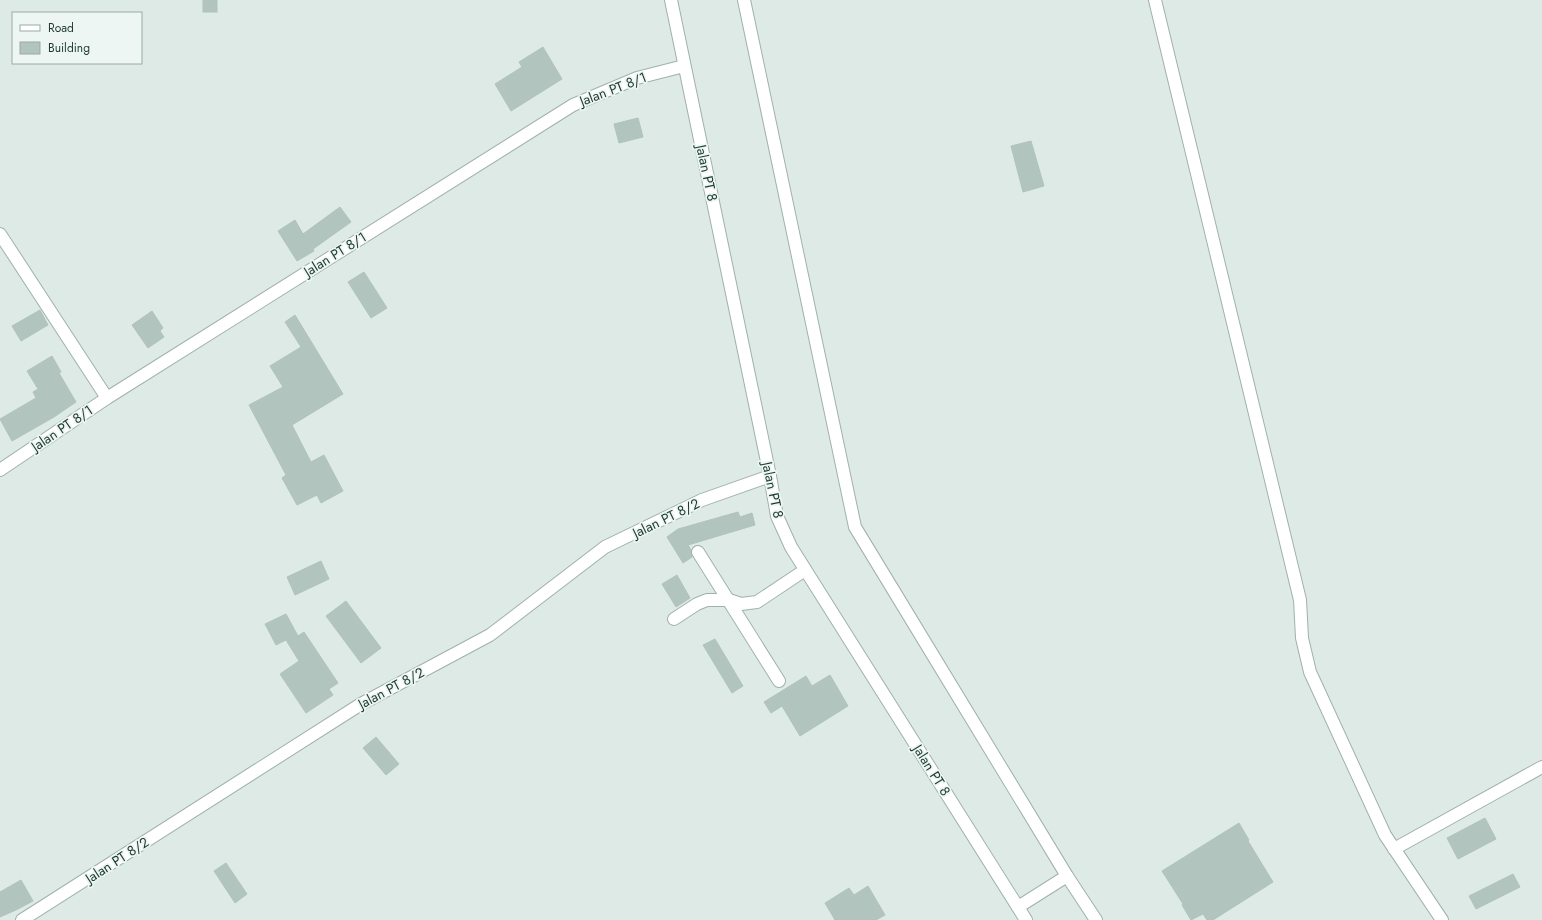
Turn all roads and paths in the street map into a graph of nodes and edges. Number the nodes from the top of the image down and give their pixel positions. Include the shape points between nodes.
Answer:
1 (671, 0) edge
2 (744, 0) edge
3 (1155, 0) edge
4 (684, 66) junction
5 (0, 234) edge
6 (107, 398) junction
7 (0, 470) edge
8 (770, 476) junction
9 (698, 552) dead end
10 (805, 570) junction
11 (729, 600) junction
12 (674, 619) dead end
13 (779, 681) dead end
14 (1542, 767) edge
15 (1394, 849) junction
16 (1067, 876) junction
17 (1018, 907) junction
18 (22, 920) edge
19 (1025, 920) edge
20 (1096, 920) edge
21 (1442, 920) edge

1 - 4 street, Jalan PT 8
2 - 16 street via 855,527
3 - 15 street via 1300,600 1302,638 1310,672 1385,835
4 - 6 street, Jalan PT 8/1 via 637,78 573,105
4 - 8 street, Jalan PT 8
5 - 6 street
6 - 7 street, Jalan PT 8/1
8 - 10 street, Jalan PT 8 via 777,516
8 - 18 street, Jalan PT 8/2 via 702,500 605,547 490,635 361,704
9 - 11 street
10 - 11 street via 756,602 741,604
10 - 17 street, Jalan PT 8
11 - 12 street via 707,600
11 - 13 street
14 - 15 street
15 - 21 street
16 - 17 street
16 - 20 street
17 - 19 street, Jalan PT 8

